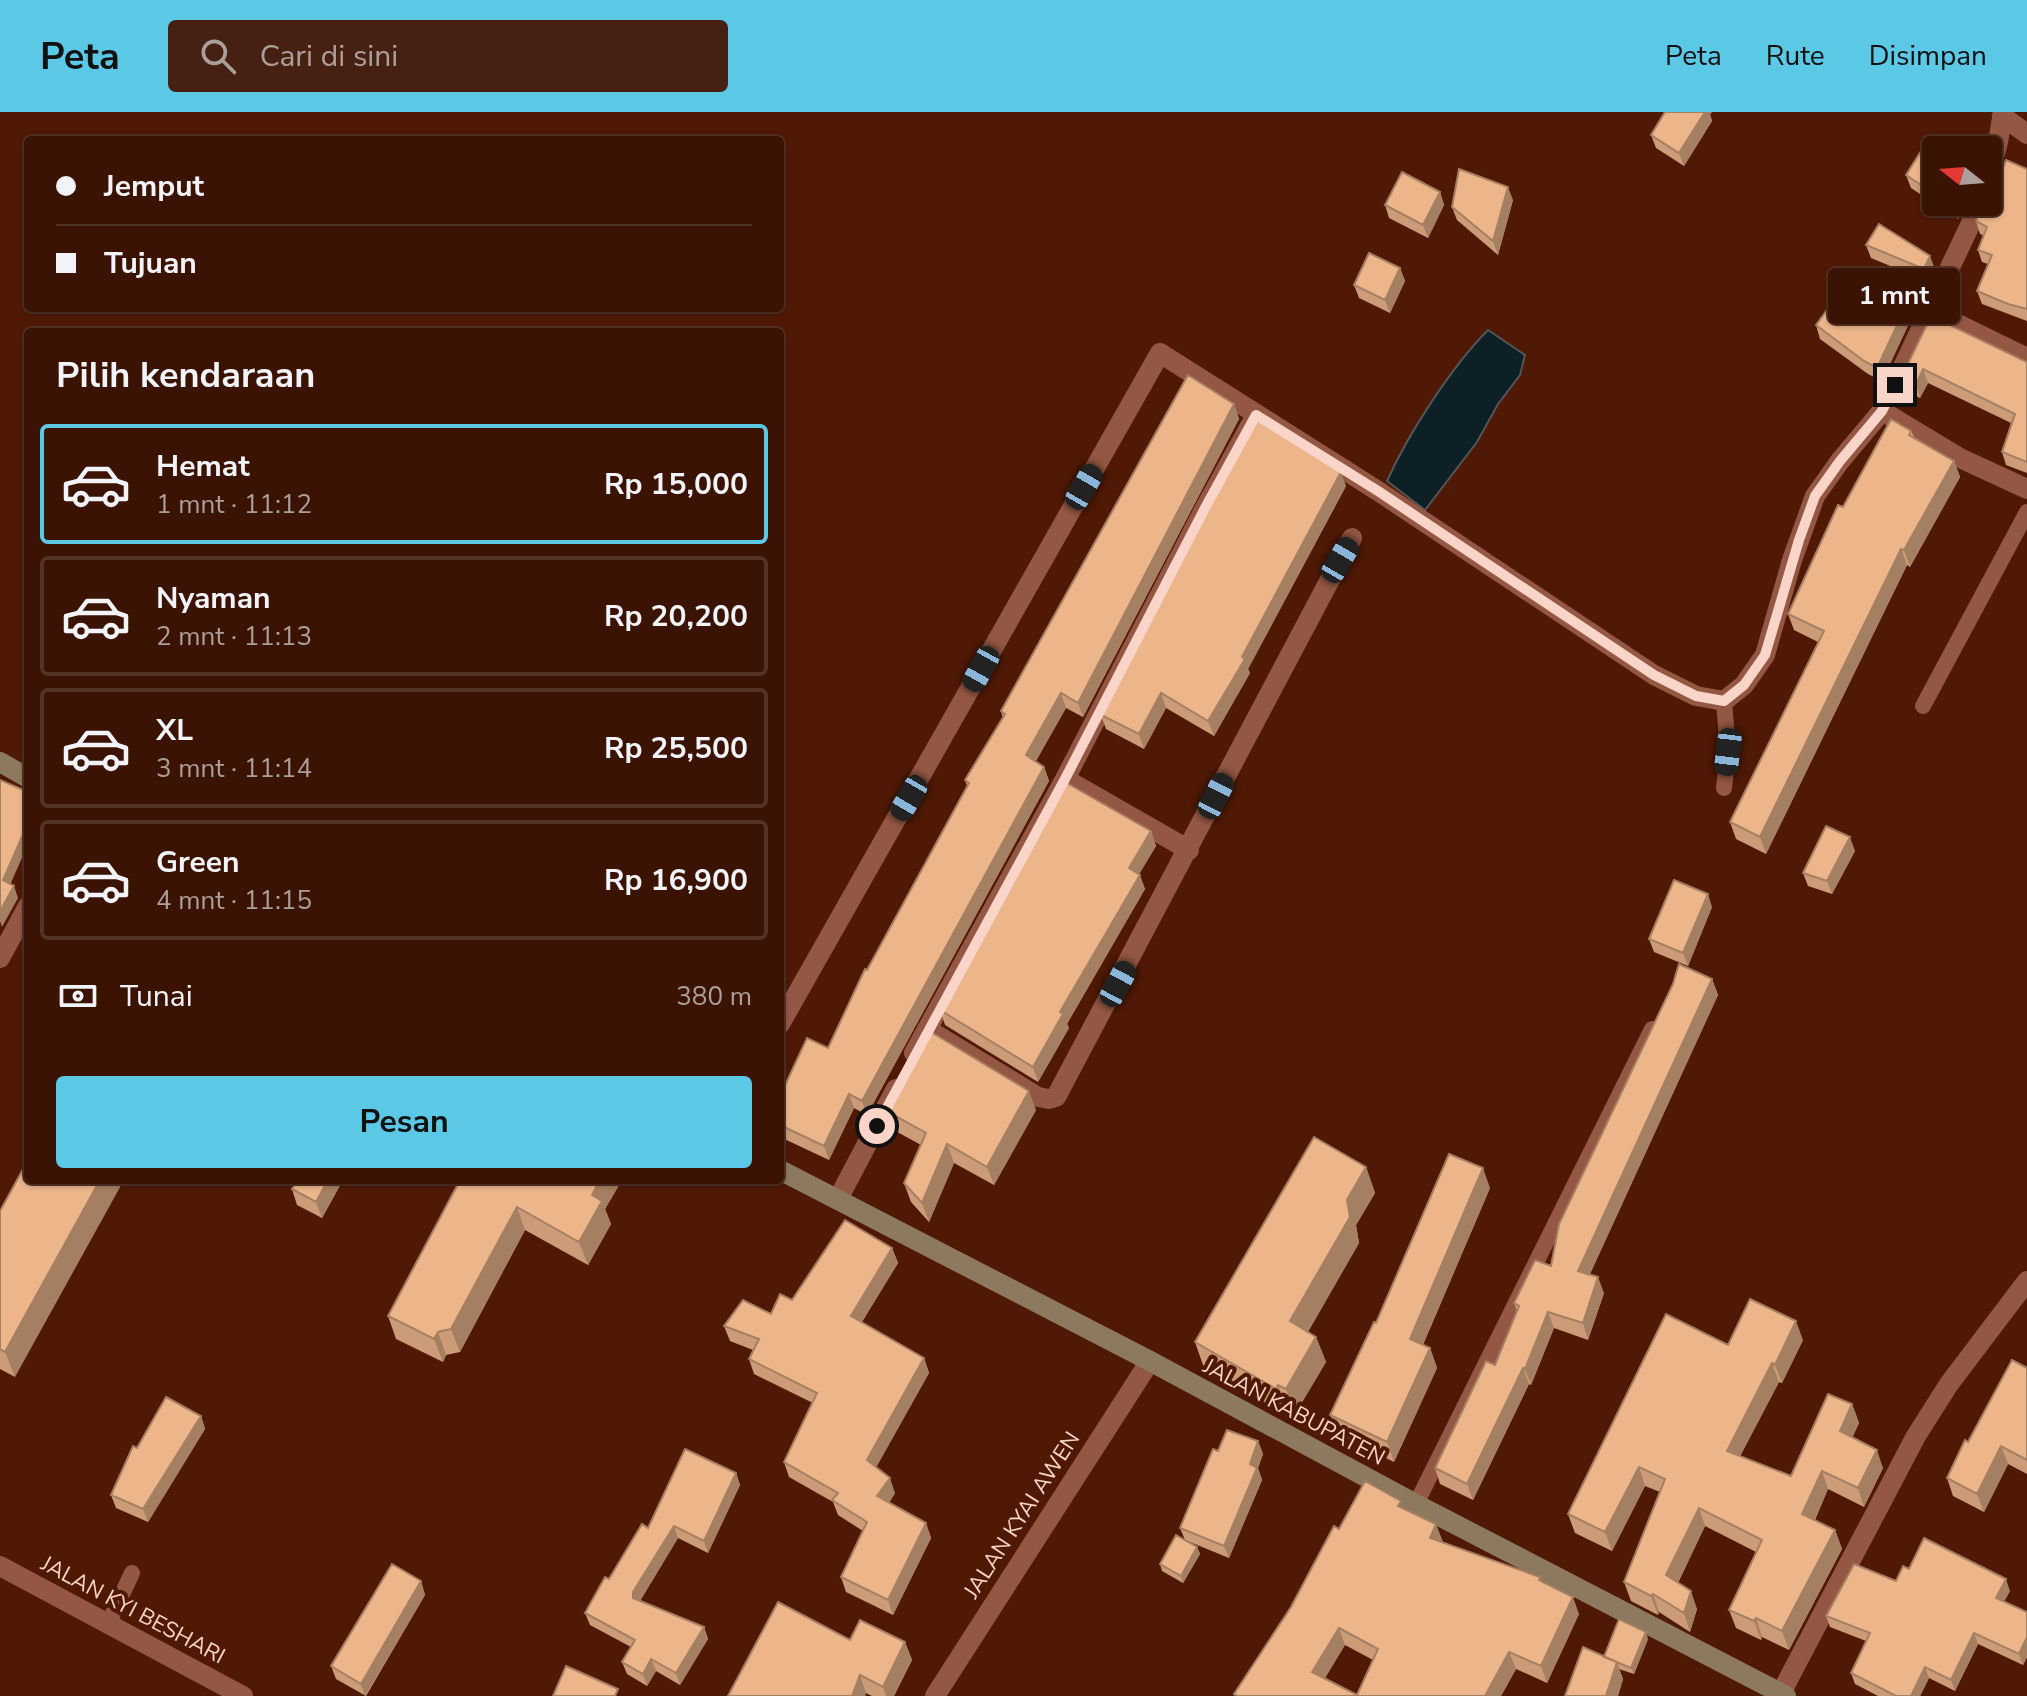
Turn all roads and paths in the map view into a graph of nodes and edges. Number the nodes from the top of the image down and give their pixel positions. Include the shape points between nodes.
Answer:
1 (2002, 114) edge
2 (2027, 134) edge
3 (1997, 136) edge
4 (1975, 216) edge
5 (1931, 311) junction
6 (2027, 358) edge
7 (1882, 411) junction
8 (1256, 415) junction
9 (2027, 489) edge
10 (2027, 512) edge
11 (1352, 538) dead end
12 (1724, 701) junction
13 (1923, 706) dead end
14 (0, 762) edge
15 (24, 776) edge
16 (1065, 779) junction
17 (1724, 788) dead end
18 (1189, 850) junction
19 (24, 913) edge
20 (0, 958) edge
21 (1662, 1009) edge
22 (784, 1017) edge
23 (927, 1029) junction
24 (784, 1172) edge
25 (838, 1199) junction
26 (2027, 1281) edge
27 (1150, 1361) junction
28 (1416, 1504) junction
29 (0, 1566) edge
30 (132, 1573) dead end
31 (108, 1624) junction
32 (1783, 1695) edge
33 (243, 1696) edge
34 (935, 1696) edge

1 - 2 street
1 - 3 street
4 - 5 street
5 - 6 street
5 - 7 street
7 - 9 street via 1960,458
7 - 12 street via 1815,496 1765,655 1744,685
8 - 12 street via 1654,675 1696,696
8 - 16 street
8 - 22 street via 1160,353
10 - 13 lane
11 - 18 street
12 - 17 lane
14 - 15 main road
16 - 18 street
16 - 23 street
18 - 23 street via 1056,1097 1034,1095
19 - 20 street
21 - 28 lane
23 - 25 street
24 - 25 main road, JALAN KABUPATEN
25 - 27 main road, JALAN KABUPATEN
26 - 32 street via 1916,1436
27 - 28 main road, JALAN KABUPATEN
27 - 34 street, JALAN KYAI AWEN
28 - 32 main road, JALAN KABUPATEN
29 - 31 street, JALAN KYI BESHARI
30 - 31 lane
31 - 33 street, JALAN KYI BESHARI

